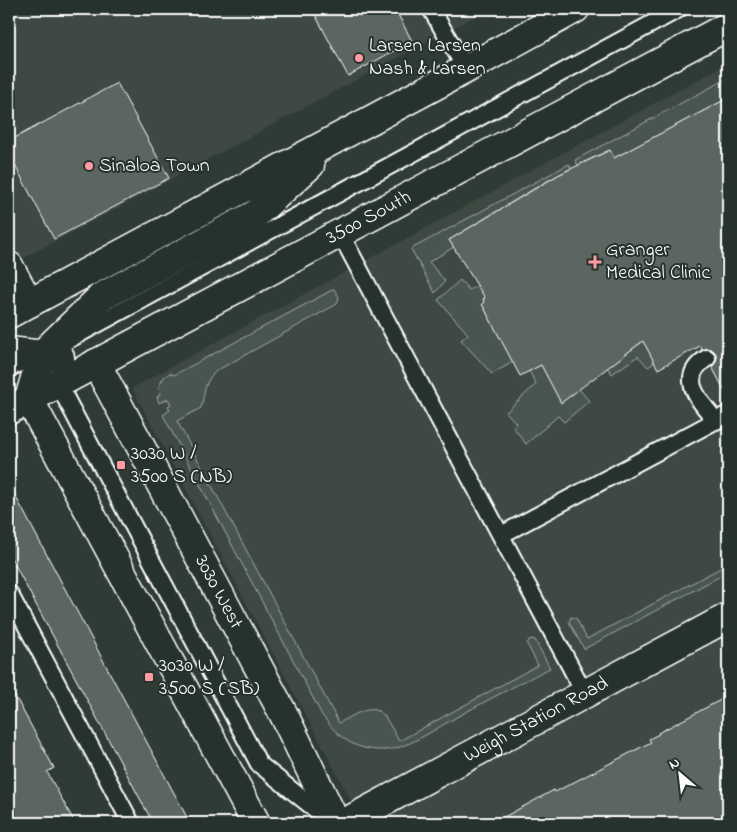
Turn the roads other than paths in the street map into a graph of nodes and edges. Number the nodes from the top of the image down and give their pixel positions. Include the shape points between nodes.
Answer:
1 (431, 9) edge
2 (575, 9) edge
3 (679, 9) edge
4 (728, 26) edge
5 (466, 70) junction
6 (342, 136) junction
7 (340, 233) junction
8 (9, 266) edge
9 (19, 308) edge
10 (9, 351) edge
11 (42, 354) junction
12 (707, 358) dead end
13 (96, 363) junction
14 (9, 368) edge
15 (58, 384) junction
16 (16, 403) edge
17 (722, 417) edge
18 (501, 535) junction
19 (9, 593) edge
20 (728, 617) edge
21 (585, 694) junction
22 (132, 823) edge
23 (256, 823) edge
24 (334, 823) edge
25 (344, 823) edge

1 - 5 lane
2 - 5 main road
3 - 11 lane
4 - 7 main road, 3500 South
5 - 6 main road
6 - 9 main road
6 - 11 main road via 256,214 101,297
7 - 13 main road, 3500 South
7 - 18 lane
8 - 9 main road
10 - 11 main road
11 - 13 main road
11 - 14 lane
11 - 15 lane
11 - 16 main road
12 - 17 lane via 696,368 692,388 698,399
13 - 15 main road, 3500 South
13 - 24 main road, 3030 West via 284,715
15 - 16 main road, 3500 South
15 - 24 lane via 259,764
16 - 23 main road
17 - 18 lane
18 - 21 lane
19 - 22 lane
20 - 21 main road, Weigh Station Road
21 - 25 main road, Weigh Station Road

